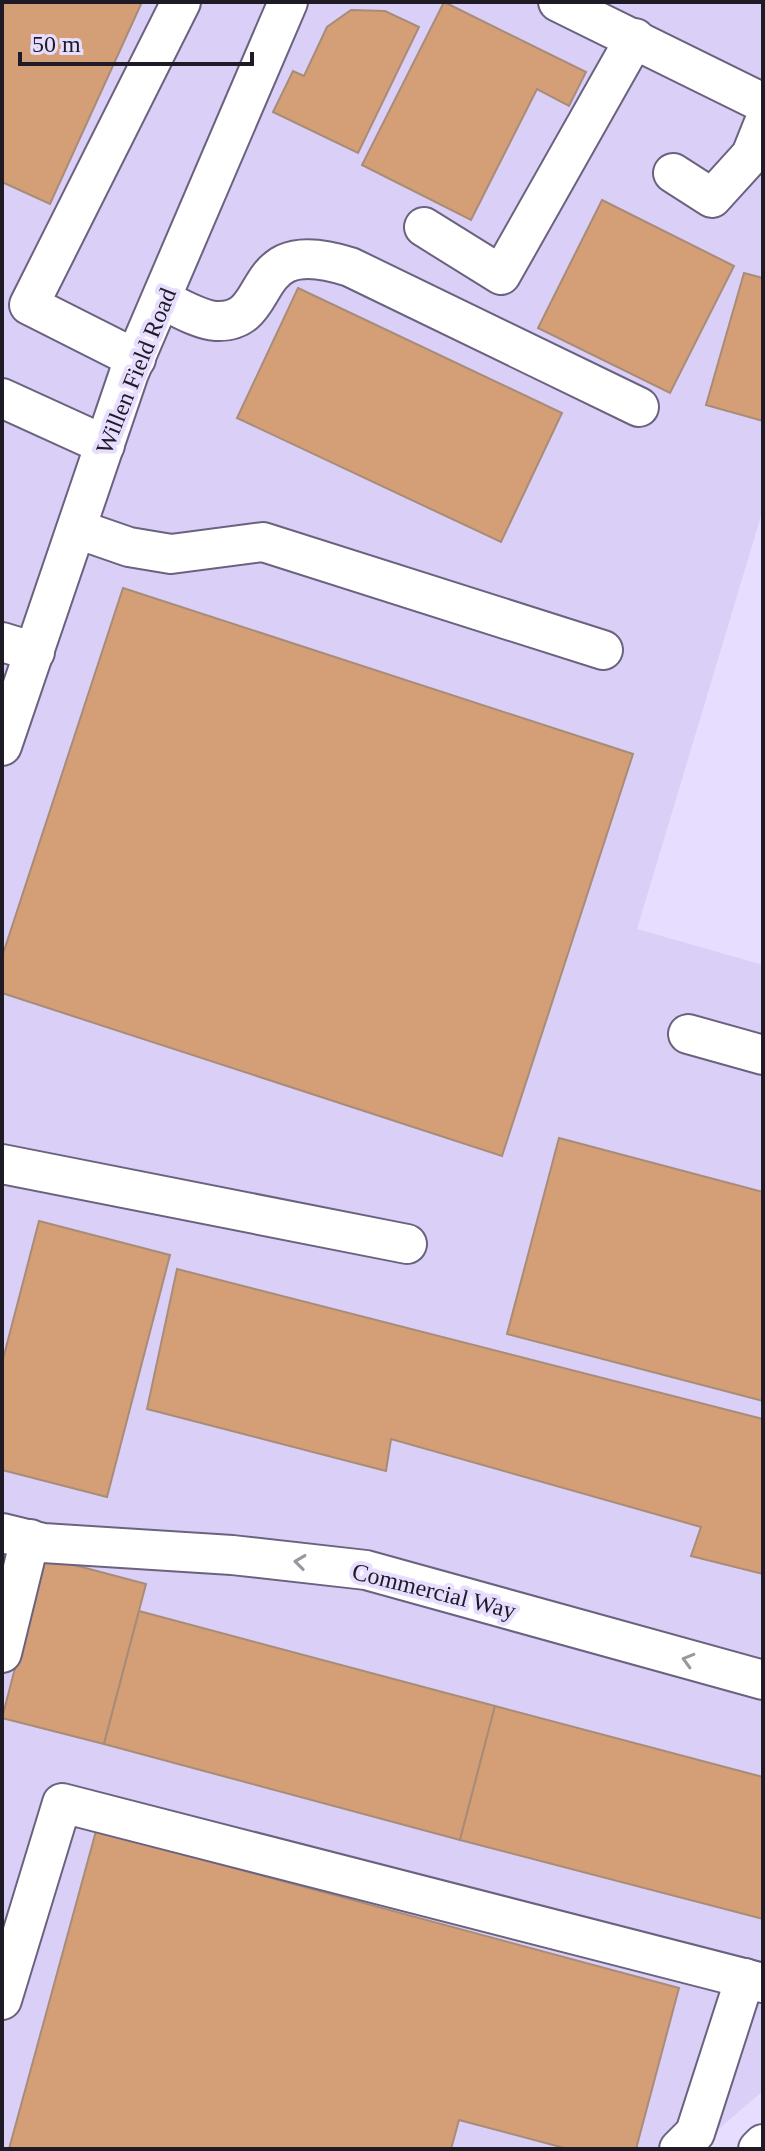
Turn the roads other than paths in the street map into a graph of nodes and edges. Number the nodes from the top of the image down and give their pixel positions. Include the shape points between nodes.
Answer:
1 (181, 2) edge
2 (288, 2) edge
3 (558, 2) edge
4 (635, 38) junction
5 (763, 103) edge
6 (763, 125) edge
7 (673, 173) dead end
8 (424, 227) dead end
9 (163, 300) junction
10 (15, 304) edge
11 (136, 359) junction
12 (2, 398) edge
13 (639, 407) dead end
14 (105, 445) junction
15 (77, 529) junction
16 (19, 647) edge
17 (603, 650) dead end
18 (2, 746) edge
19 (688, 1034) dead end
20 (763, 1055) edge
21 (2, 1164) edge
22 (407, 1244) dead end
23 (16, 1536) edge
24 (2, 1653) edge
25 (763, 1680) edge
26 (754, 1980) edge
27 (2, 2000) edge
28 (763, 2144) edge
29 (679, 2149) edge
30 (758, 2149) edge

1 - 10 street
2 - 9 street, Willen Field Road
3 - 4 street
4 - 5 street
4 - 8 street via 501,275
6 - 7 street via 751,155 712,198
9 - 11 street, Willen Field Road
9 - 13 street via 216,321 240,316 278,266 296,258 320,258 350,267
10 - 11 street
11 - 14 street, Willen Field Road
12 - 14 street
14 - 15 street, Willen Field Road
15 - 16 street, Willen Field Road
15 - 17 street via 129,547 171,554 263,542
16 - 18 street, Willen Field Road
19 - 20 street
21 - 22 street
23 - 24 street
25 -> 23 street, Commercial Way via 366,1570
26 - 27 street via 62,1803
26 - 29 street via 695,2133
28 - 30 street

